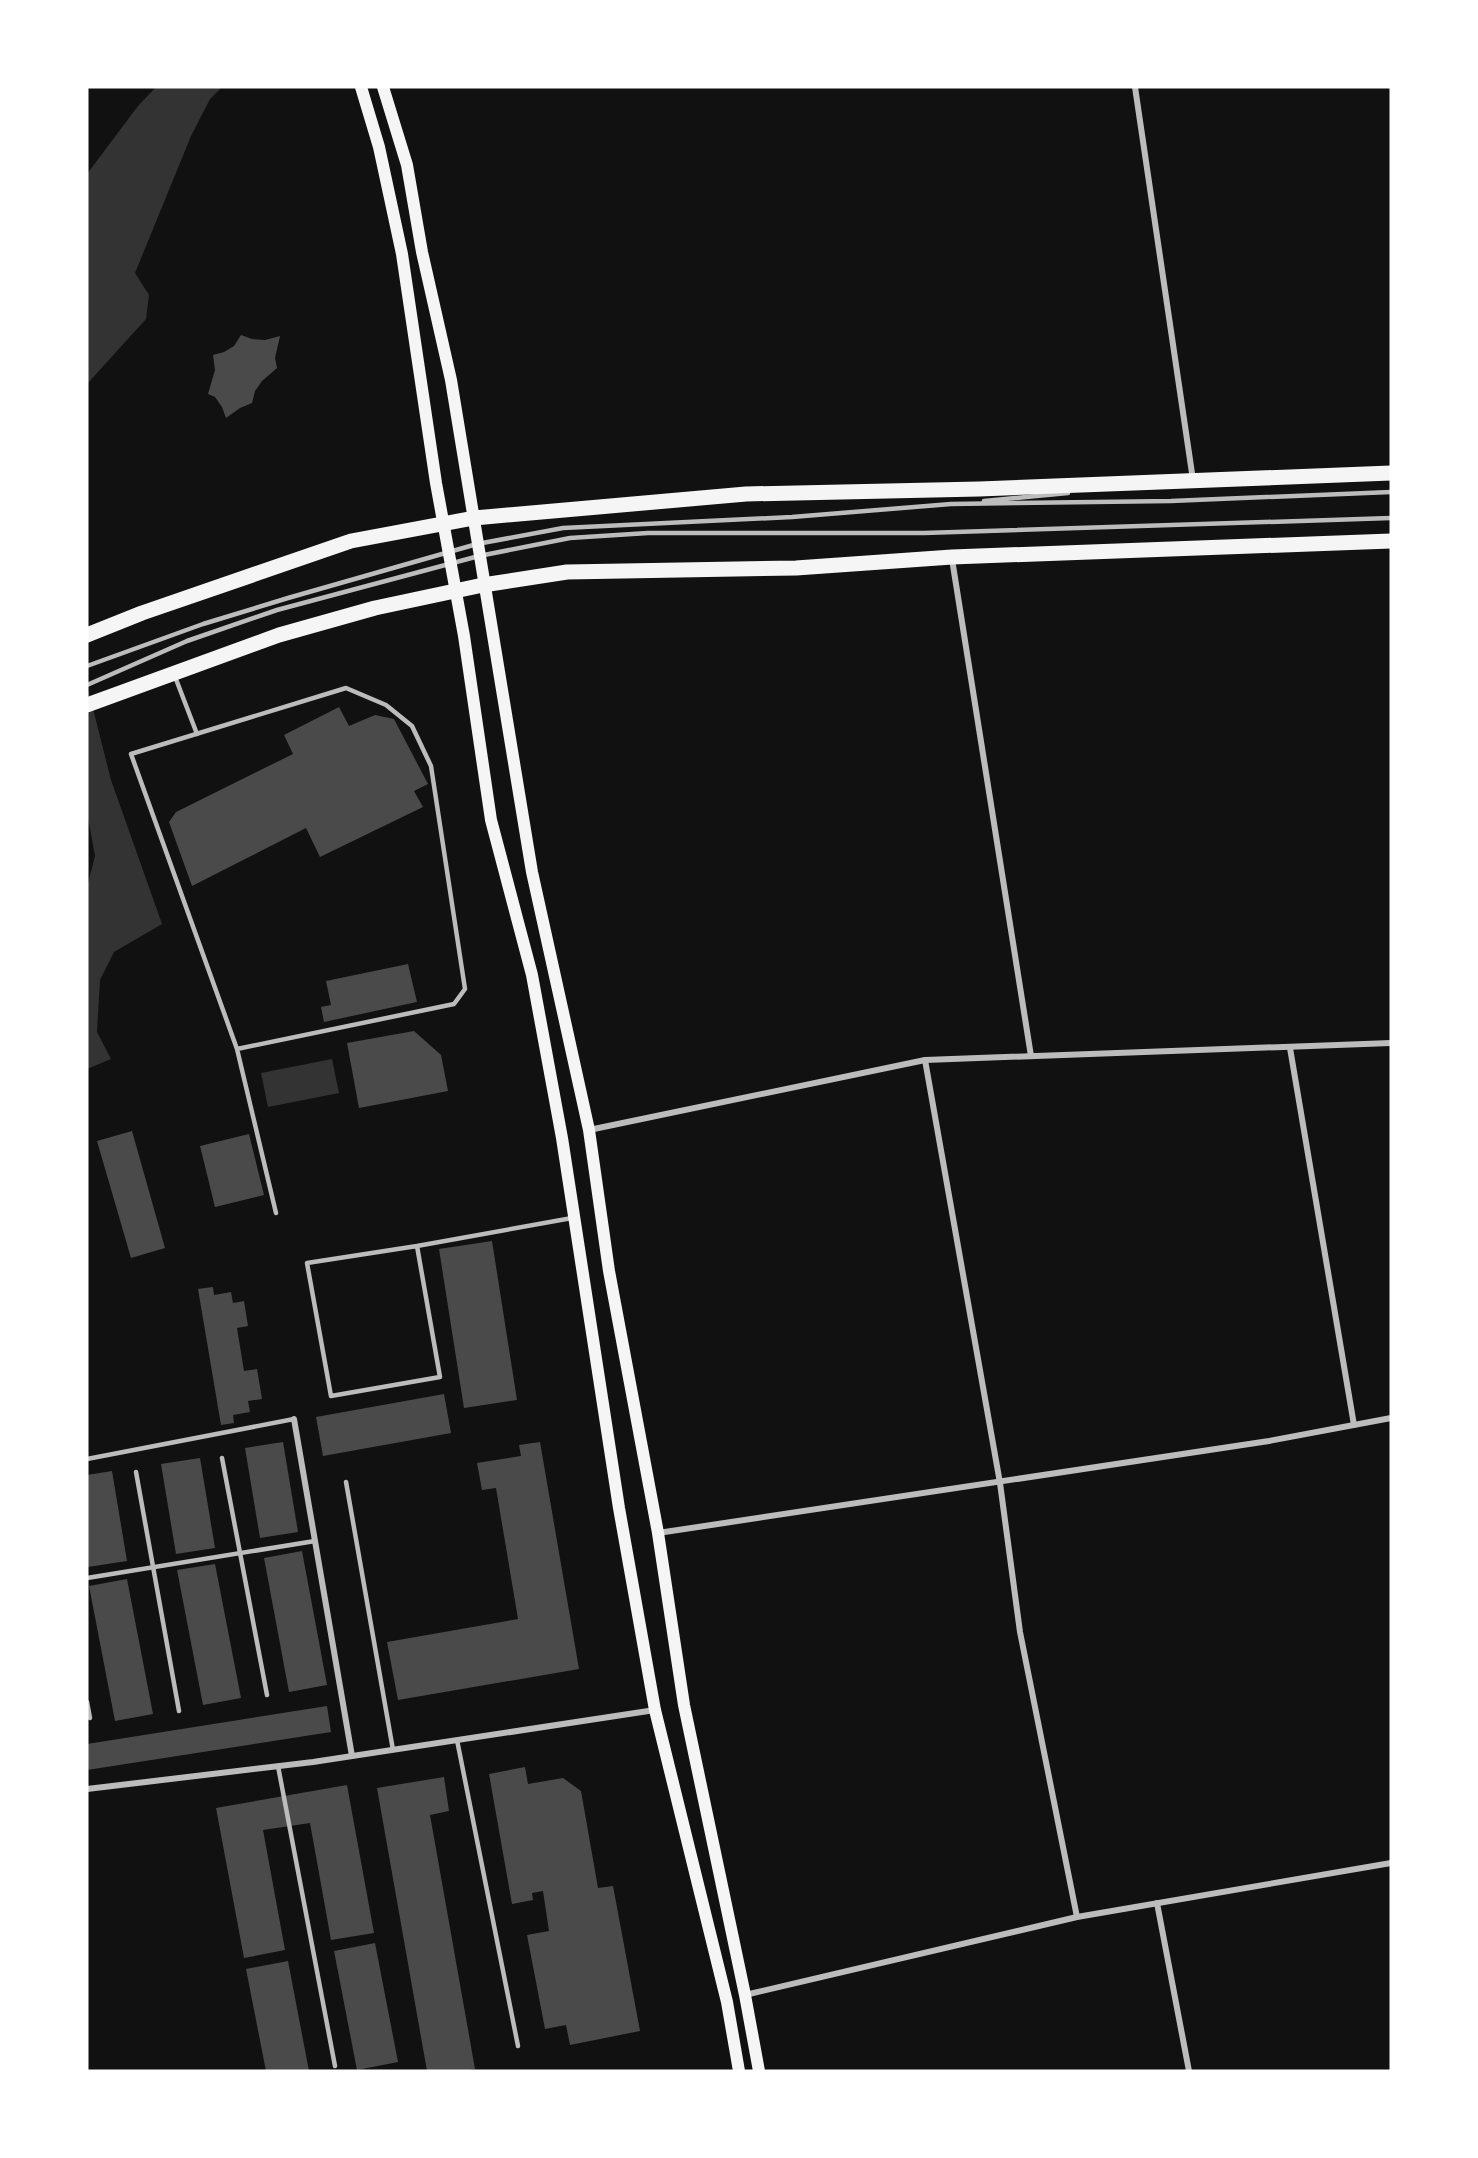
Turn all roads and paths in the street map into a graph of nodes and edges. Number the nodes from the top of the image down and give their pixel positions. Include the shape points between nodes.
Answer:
1 (362, 87) edge
2 (383, 87) edge
3 (1135, 87) edge
4 (1391, 473) edge
5 (1193, 480) junction
6 (1391, 492) edge
7 (951, 504) junction
8 (474, 518) junction
9 (1391, 518) edge
10 (444, 524) junction
11 (1391, 541) edge
12 (478, 550) junction
13 (952, 557) junction
14 (450, 558) junction
15 (483, 585) junction
16 (456, 591) junction
17 (87, 635) edge
18 (89, 666) edge
19 (174, 672) junction
20 (90, 683) edge
21 (91, 703) edge
22 (197, 734) junction
23 (1391, 1043) edge
24 (237, 1048) junction
25 (1290, 1048) junction
26 (1030, 1056) junction
27 (925, 1060) junction
28 (590, 1130) junction
29 (276, 1213) dead end
30 (574, 1217) junction
31 (417, 1246) junction
32 (1391, 1418) edge
33 (294, 1419) joint
34 (1354, 1425) junction
35 (222, 1458) dead end
36 (87, 1459) edge
37 (136, 1472) dead end
38 (346, 1482) dead end
39 (1000, 1483) junction
40 (658, 1533) junction
41 (315, 1541) junction
42 (240, 1553) junction
43 (153, 1567) junction
44 (87, 1578) edge
45 (267, 1695) dead end
46 (87, 1702) edge
47 (655, 1710) junction
48 (179, 1711) dead end
49 (90, 1718) dead end
50 (457, 1740) junction
51 (393, 1750) junction
52 (352, 1756) junction
53 (278, 1766) junction
54 (87, 1789) edge
55 (1391, 1863) edge
56 (1157, 1903) junction
57 (1077, 1917) junction
58 (745, 1995) junction
59 (518, 2046) dead end
60 (335, 2066) dead end
61 (739, 2071) edge
62 (759, 2071) edge
63 (1189, 2071) edge

1 - 10 main road via 380,147 402,254
2 - 8 main road via 407,165 451,380
3 - 5 street
4 - 5 main road
5 - 7 lane
5 - 8 main road via 746,494
6 - 7 lane
7 - 12 lane via 792,517 563,528
8 - 10 main road
8 - 12 main road
9 - 12 lane via 924,533 648,532
10 - 14 main road
10 - 17 main road via 351,541
11 - 13 main road
12 - 14 lane
12 - 14 lane
12 - 15 main road
13 - 15 main road via 796,568 567,572
13 - 26 street
14 - 16 main road
14 - 18 lane via 203,624
14 - 20 lane via 277,610 188,641
15 - 16 main road
15 - 28 main road via 531,872
16 - 19 main road via 279,635
16 - 30 main road via 490,820 532,975
19 - 21 main road
19 - 22 lane
22 - 24 lane via 131,754
22 - 24 lane via 346,688 386,705 412,726 430,766 465,989 454,1004
23 - 25 street
24 - 29 lane
25 - 26 street
25 - 34 street
26 - 27 street
27 - 28 street
27 - 39 street
28 - 40 main road via 609,1271
30 - 31 lane
30 - 47 main road
31 - 31 lane via 440,1377 331,1396 307,1263
32 - 34 street
33 - 36 lane
33 - 41 street
34 - 39 street
35 - 42 lane
37 - 43 lane
38 - 51 lane
39 - 40 street
39 - 57 street via 1020,1632
40 - 58 main road via 684,1705
41 - 42 lane
41 - 52 street
42 - 43 lane
42 - 45 lane
43 - 44 lane
43 - 48 lane
46 - 49 lane
47 - 50 street
47 - 61 main road via 727,2002
50 - 51 street
50 - 59 lane
51 - 52 street
52 - 53 street
53 - 54 street
53 - 60 lane
55 - 56 street
56 - 57 street
56 - 63 street
57 - 58 street
58 - 62 main road

